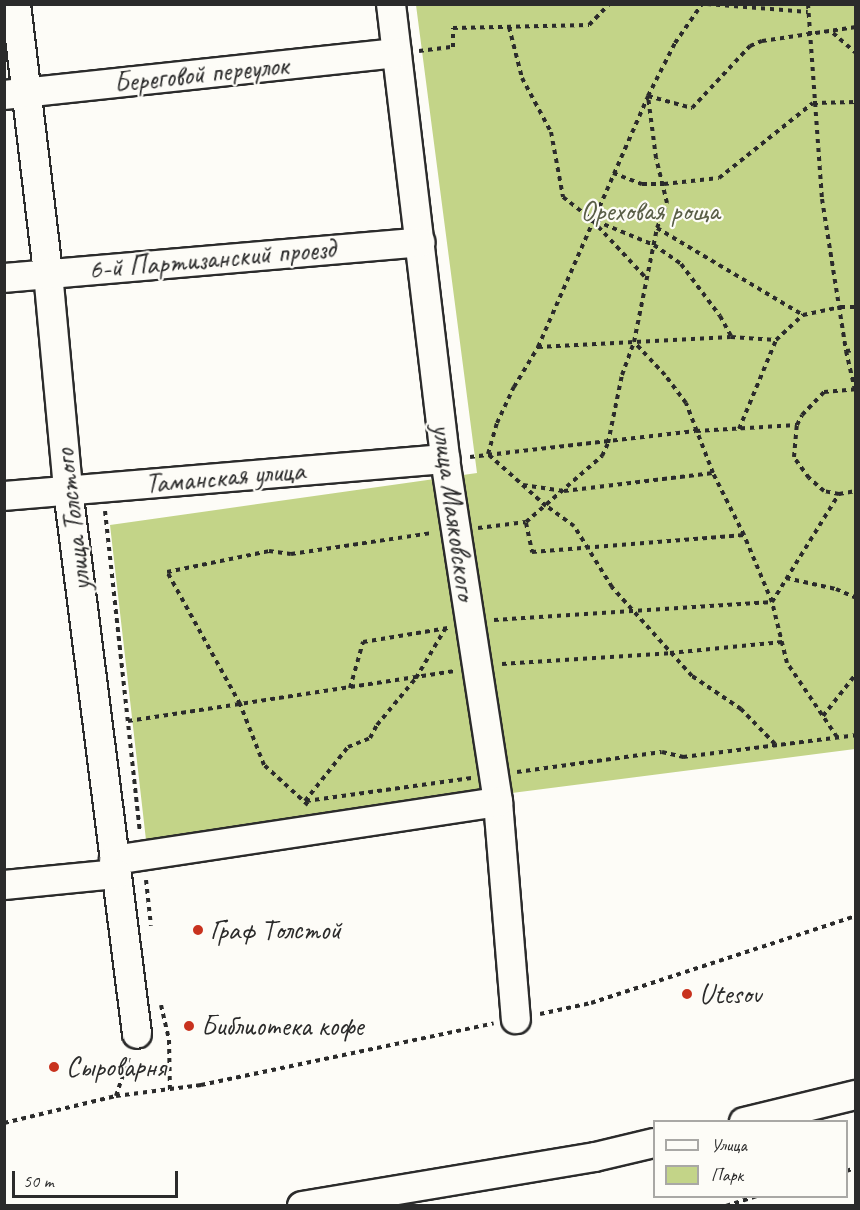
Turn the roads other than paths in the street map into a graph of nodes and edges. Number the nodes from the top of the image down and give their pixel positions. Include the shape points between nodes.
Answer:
1 (16, 4) edge
2 (391, 4) edge
3 (406, 52) junction
4 (15, 94) edge
5 (420, 242) junction
6 (48, 273) junction
7 (4, 278) edge
8 (456, 452) junction
9 (68, 490) junction
10 (4, 496) edge
11 (496, 788) junction
12 (115, 867) junction
13 (4, 885) edge
14 (516, 1019) road end
15 (137, 1034) road end
16 (855, 1095) edge
17 (752, 1120) edge
18 (653, 1143) edge
19 (302, 1206) edge

1 - 4 street, улица Толстого
2 - 3 street, улица Маяковского
3 - 4 street, Береговой переулок
3 - 5 street, улица Маяковского
4 - 6 street, улица Толстого
5 - 6 street, 6-й Партизанский проезд
5 - 8 street, улица Маяковского
6 - 7 street, 6-й Партизанский проезд
6 - 9 street, улица Толстого
8 - 9 street, Таманская улица
8 - 11 street, улица Маяковского via 458,626
9 - 10 street, Таманская улица
9 - 12 street, улица Толстого
11 - 12 street via 329,827 143,856
11 - 14 street, улица Маяковского
12 - 13 street
12 - 15 street, улица Толстого
16 - 17 street
18 - 19 street via 595,1157

